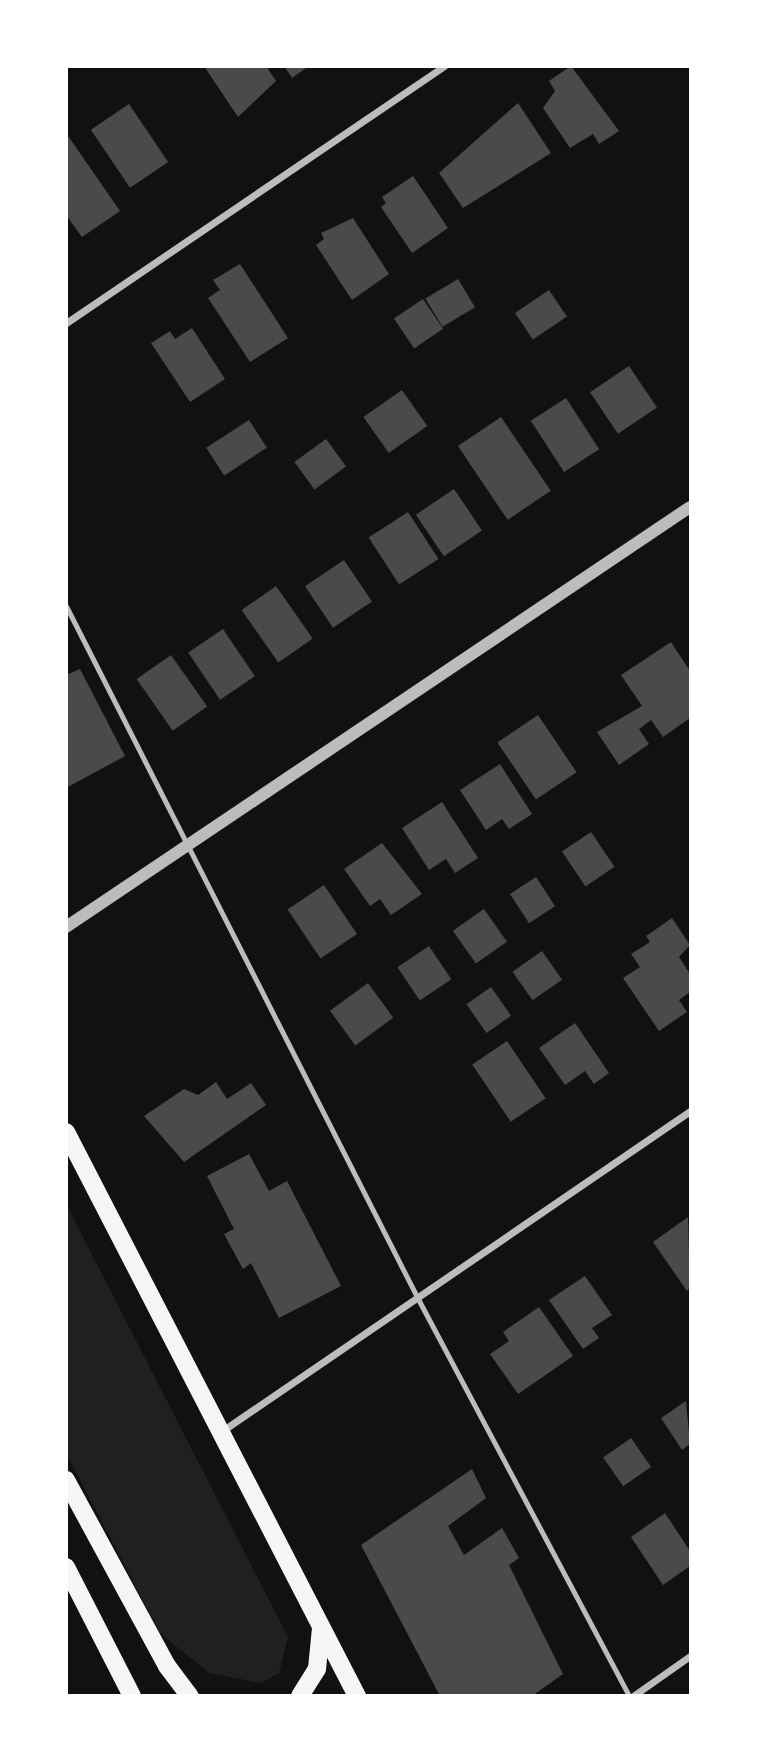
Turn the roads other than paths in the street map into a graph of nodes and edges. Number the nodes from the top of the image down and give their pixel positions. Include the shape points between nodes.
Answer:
1 (444, 66) edge
2 (66, 323) edge
3 (691, 507) edge
4 (66, 606) edge
5 (187, 845) junction
6 (66, 927) edge
7 (691, 1111) edge
8 (66, 1132) edge
9 (417, 1297) junction
10 (222, 1431) junction
11 (66, 1480) edge
12 (66, 1567) edge
13 (321, 1627) junction
14 (691, 1656) edge
15 (132, 1696) edge
16 (190, 1696) edge
17 (300, 1696) edge
18 (357, 1696) edge
19 (631, 1696) edge

1 - 2 street
3 - 5 street
4 - 5 lane
5 - 6 street
5 - 9 lane
7 - 9 street
8 - 10 main road
9 - 10 street
9 - 19 lane
10 - 13 main road
11 - 16 main road via 167,1666
12 - 15 main road
13 - 17 main road via 317,1669
13 - 18 main road
14 - 19 street

